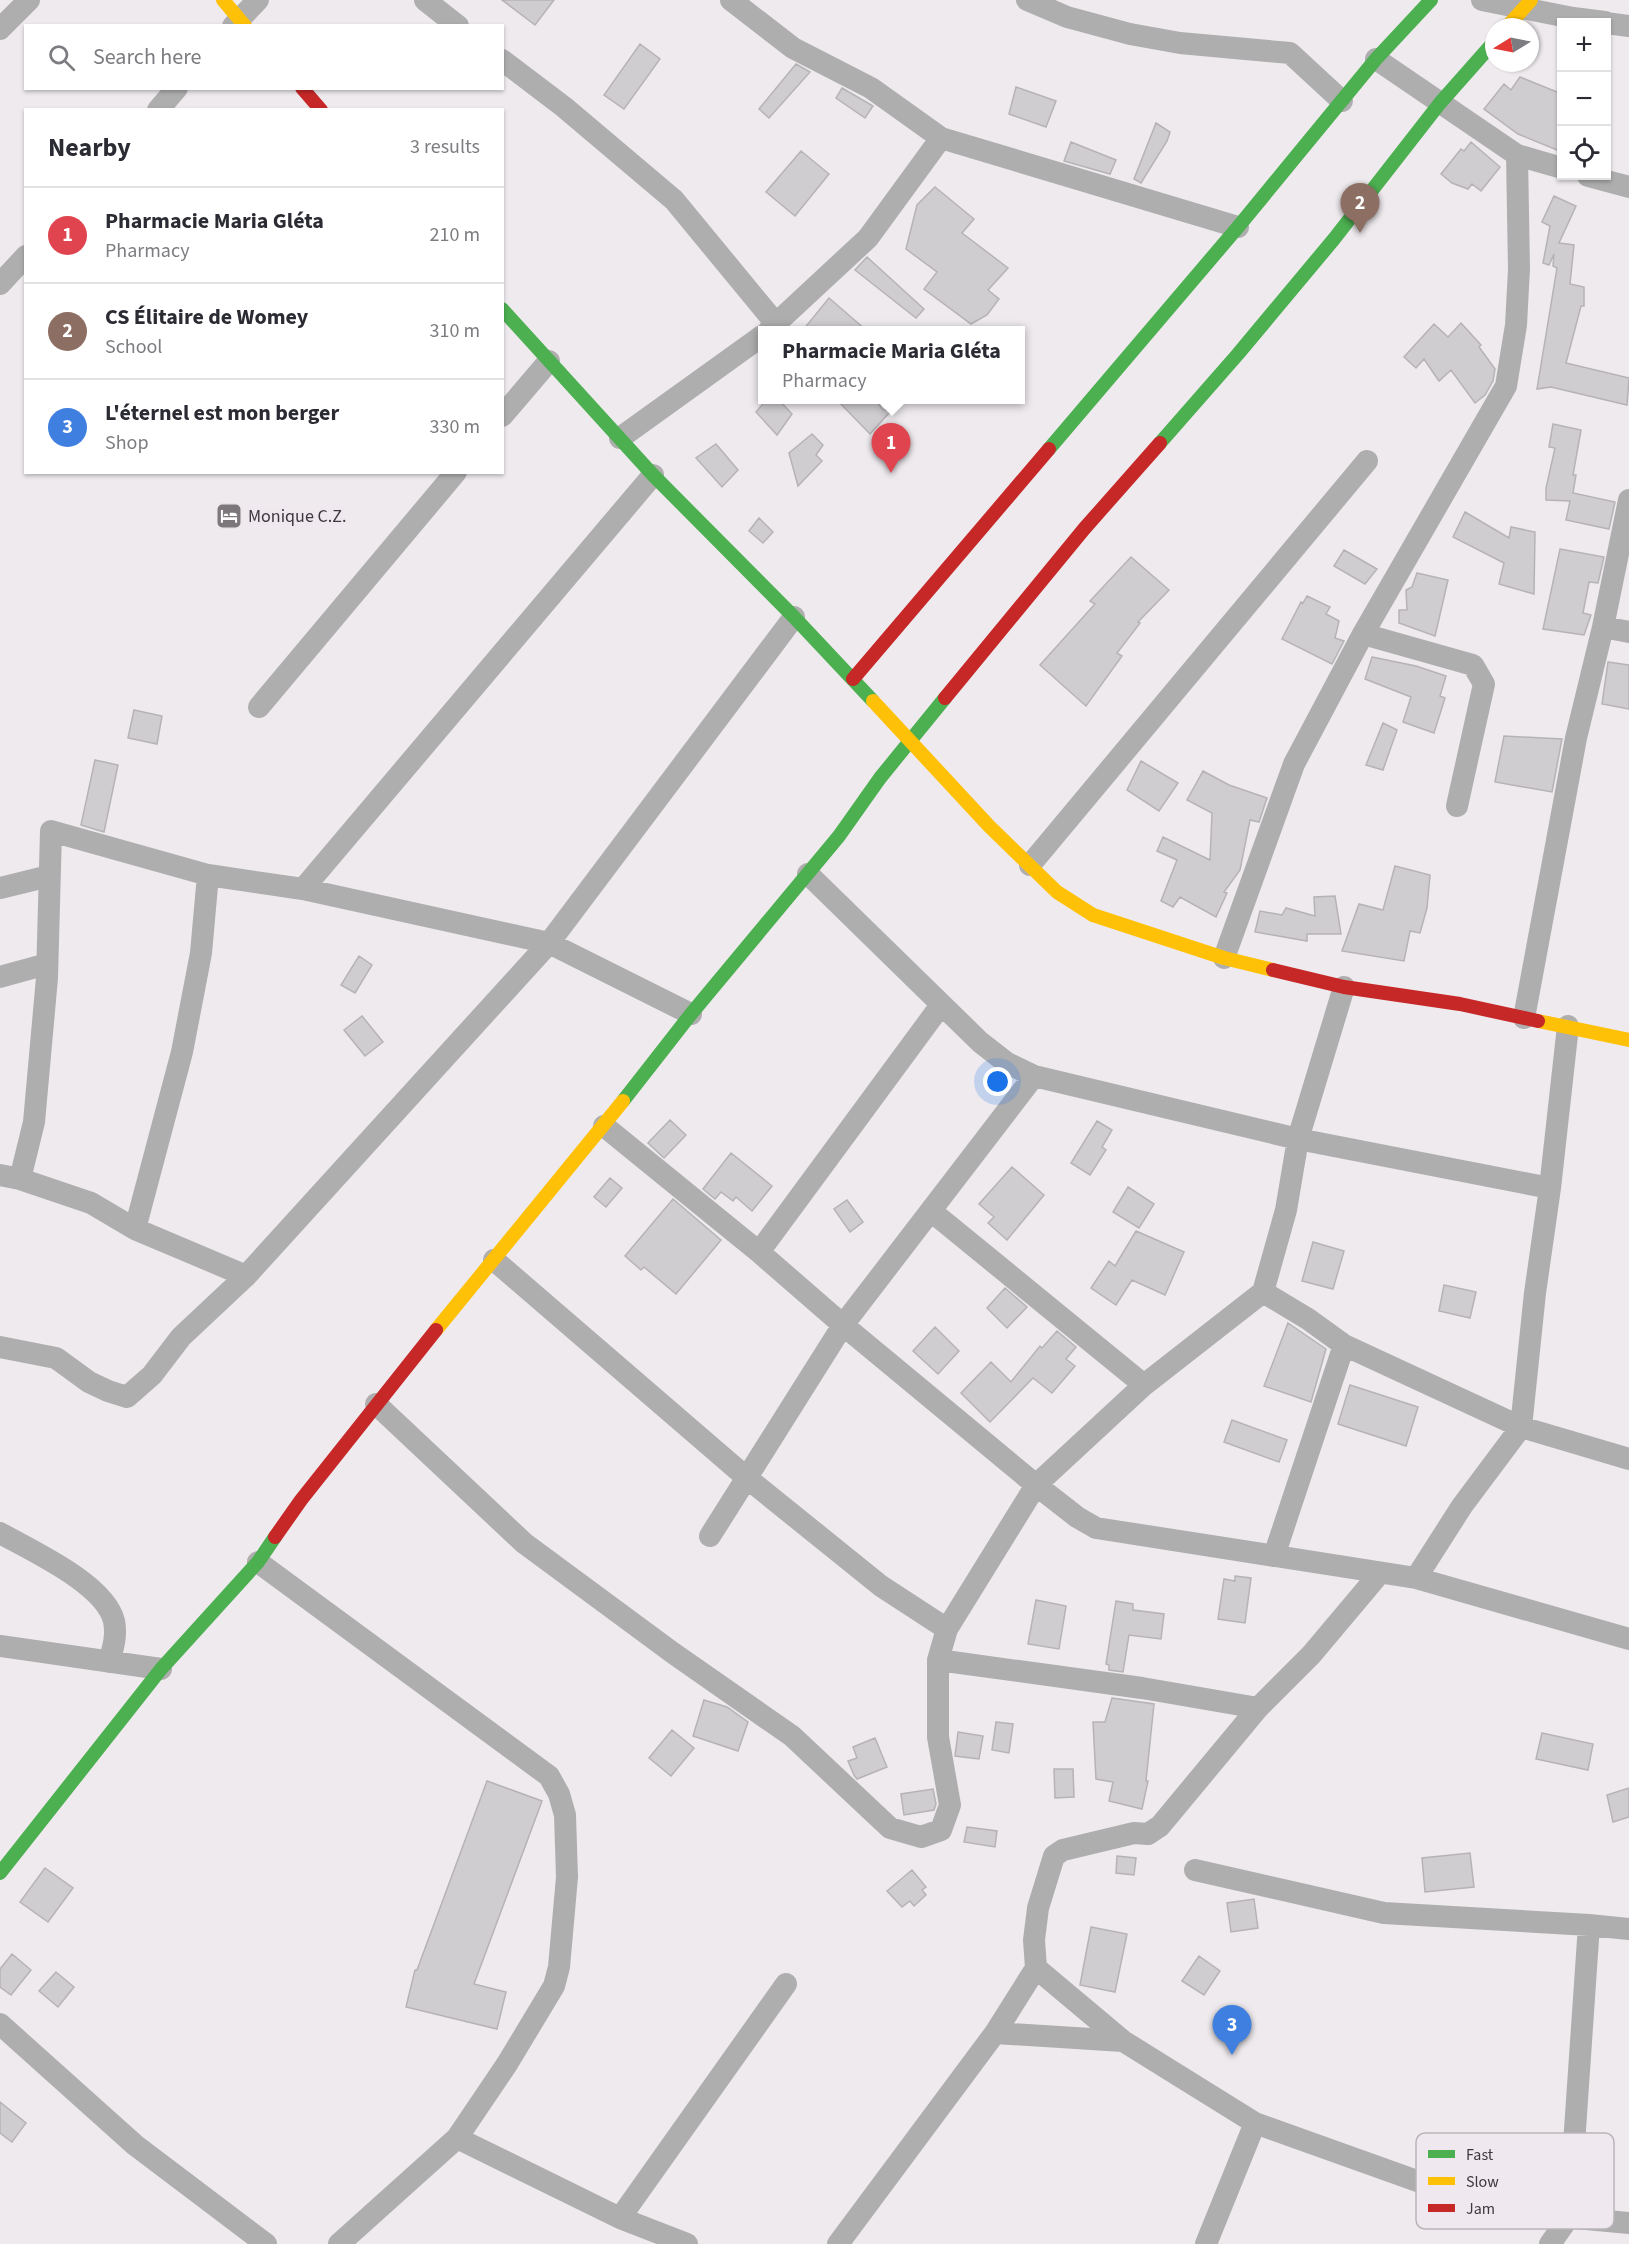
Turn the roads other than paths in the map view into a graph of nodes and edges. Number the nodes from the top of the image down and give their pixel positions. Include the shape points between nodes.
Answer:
1 (29, 0) edge
2 (223, 0) edge
3 (258, 0) edge
4 (425, 0) edge
5 (731, 0) edge
6 (1027, 0) edge
7 (1431, 0) edge
8 (1482, 0) edge
9 (1527, 4) edge
10 (1515, 18) edge
11 (1585, 18) edge
12 (239, 23) edge
13 (455, 24) edge
14 (1611, 24) edge
15 (1629, 26) edge
16 (0, 29) edge
17 (1485, 52) edge
18 (1376, 59) junction
19 (504, 62) edge
20 (175, 90) edge
21 (304, 90) edge
22 (1342, 101) junction
23 (1440, 103) junction
24 (160, 108) edge
25 (319, 108) edge
26 (941, 138) junction
27 (1517, 155) junction
28 (1557, 167) edge
29 (1603, 180) edge
30 (1629, 187) edge
31 (1238, 227) junction
32 (24, 258) edge
33 (0, 285) edge
34 (504, 311) edge
35 (766, 326) edge
36 (773, 326) edge
37 (758, 338) edge
38 (549, 361) junction
39 (504, 415) edge
40 (620, 438) junction
41 (1367, 461) dead end
42 (454, 474) edge
43 (653, 475) junction
44 (1629, 500) edge
45 (794, 617) junction
46 (1603, 627) junction
47 (1629, 632) edge
48 (1362, 634) junction
49 (853, 679) junction
50 (259, 707) dead end
51 (911, 740) junction
52 (1457, 806) dead end
53 (1030, 866) junction
54 (808, 874) junction
55 (208, 875) junction
56 (50, 876) junction
57 (0, 888) edge
58 (303, 889) junction
59 (549, 943) junction
60 (1224, 958) junction
61 (47, 964) junction
62 (0, 976) edge
63 (1344, 987) junction
64 (941, 1005) junction
65 (692, 1014) junction
66 (1524, 1018) junction
67 (1568, 1026) junction
68 (1629, 1040) edge
69 (1034, 1076) junction
70 (604, 1126) junction
71 (1298, 1139) junction
72 (10, 1177) edge
73 (1550, 1188) junction
74 (931, 1211) junction
75 (135, 1229) junction
76 (759, 1252) junction
77 (494, 1260) junction
78 (246, 1276) junction
79 (1263, 1292) junction
80 (843, 1325) junction
81 (1344, 1345) junction
82 (0, 1347) edge
83 (1144, 1385) junction
84 (376, 1404) junction
85 (1521, 1427) junction
86 (1629, 1459) edge
87 (747, 1478) junction
88 (1036, 1485) junction
89 (0, 1533) edge
90 (710, 1536) dead end
91 (1274, 1556) junction
92 (258, 1562) junction
93 (1380, 1573) junction
94 (1416, 1578) junction
95 (947, 1629) junction
96 (1629, 1639) edge
97 (0, 1646) edge
98 (938, 1660) junction
99 (109, 1662) junction
100 (161, 1669) junction
101 (1258, 1708) junction
102 (1195, 1870) dead end
103 (0, 1872) edge
104 (1590, 1925) junction
105 (1629, 1929) edge
106 (1036, 1968) junction
107 (786, 1984) dead end
108 (0, 2024) edge
109 (995, 2033) junction
110 (1123, 2041) junction
111 (1255, 2123) junction
112 (1575, 2133) edge
113 (457, 2138) junction
114 (1416, 2181) edge
115 (620, 2218) junction
116 (1614, 2222) edge
117 (1629, 2223) edge
118 (1561, 2229) edge
119 (266, 2244) edge
120 (339, 2244) edge
121 (687, 2244) edge
122 (838, 2244) edge
123 (1206, 2244) edge
124 (1550, 2244) edge

1 - 16 street
2 - 12 street
3 - 12 street
4 - 13 street
5 - 26 street via 793,48 871,88
6 - 22 street via 1067,17 1130,34 1180,44 1290,53
7 - 18 street
8 - 9 street
9 - 10 street
9 - 11 street
14 - 15 street
17 - 23 street
18 - 22 street
18 - 23 street
19 - 35 street via 674,200
20 - 24 street
21 - 25 street
22 - 31 street
23 - 27 street
23 - 51 street via 1238,354 1084,529
26 - 31 street
26 - 36 street via 868,238
27 - 28 street
27 - 48 street via 1516,325 1506,386
29 - 30 street
31 - 49 street
32 - 33 street
34 - 38 street
37 - 40 street
38 - 39 street
38 - 40 street
40 - 43 street
41 - 53 street
42 - 50 street
43 - 45 street
43 - 58 street
44 - 46 street
45 - 49 street
45 - 59 street
46 - 47 street
46 - 66 street via 1576,738
48 - 52 street via 1473,665 1484,684
48 - 60 street via 1294,764
49 - 51 street
51 - 53 street
51 - 54 street
53 - 60 street via 1057,892 1093,915
54 - 64 street
54 - 65 street
55 - 56 street via 51,831
55 - 58 street
55 - 75 street via 201,953 182,1052
56 - 57 street
56 - 61 street
58 - 59 street
59 - 65 street
59 - 78 street
60 - 63 street
61 - 62 street
61 - 72 street via 34,1122
63 - 66 street via 1461,1004
63 - 71 street
64 - 69 street via 1007,1063
64 - 76 street
65 - 70 street
66 - 67 street
67 - 68 street
67 - 73 street
69 - 71 street
69 - 74 street
70 - 76 street
70 - 77 street
71 - 73 street
71 - 79 street via 1286,1210
72 - 75 street via 91,1203
73 - 85 street
74 - 80 street
74 - 83 street
75 - 78 street
76 - 80 street
77 - 84 street
77 - 87 street
78 - 82 street via 181,1337 152,1375 127,1397 89,1382 56,1358
79 - 81 street
79 - 83 street
80 - 87 street
80 - 88 street
81 - 85 street
81 - 91 street
83 - 88 street
84 - 92 street
84 - 98 street via 524,1543 792,1736 890,1828 921,1837 941,1830 950,1805 938,1737
85 - 86 street
85 - 94 street via 1462,1506
87 - 90 street
87 - 95 street via 881,1586
88 - 91 street via 1096,1528
88 - 95 street
89 - 99 street via 85,1583 104,1600 115,1630
91 - 93 street
92 - 100 street
92 - 113 street via 549,1776 559,1794 565,1815 567,1876 554,1986
93 - 94 street
93 - 101 street via 1311,1655
94 - 96 street
95 - 98 street
97 - 99 street
98 - 101 street
99 - 100 street
100 - 103 street
101 - 106 street via 1160,1826 1148,1834 1134,1833 1064,1850 1054,1856 1038,1908
102 - 104 street via 1384,1912
104 - 105 street
104 - 112 street
106 - 109 street
106 - 110 street
107 - 115 street
108 - 119 street via 135,2145
109 - 110 street
109 - 122 street
110 - 111 street
111 - 114 street
111 - 123 street
113 - 115 street
113 - 120 street
115 - 121 street
116 - 117 street
118 - 124 street

